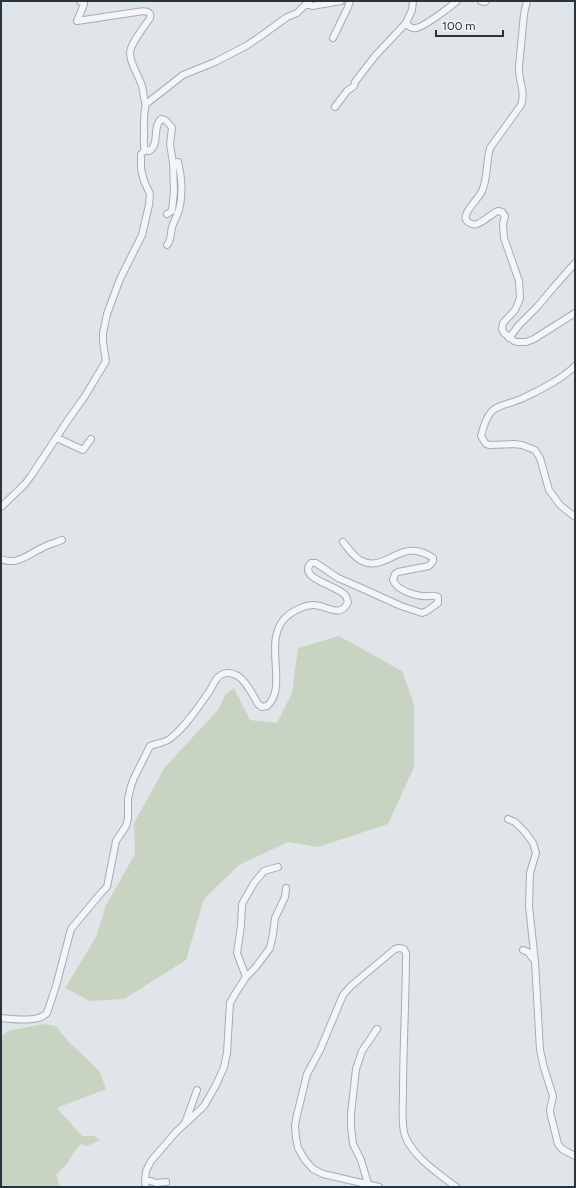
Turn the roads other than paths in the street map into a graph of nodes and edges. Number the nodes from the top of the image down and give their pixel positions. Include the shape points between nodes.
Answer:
1 (341, 1) edge
2 (350, 1) edge
3 (413, 1) edge
4 (457, 1) edge
5 (481, 1) edge
6 (486, 1) edge
7 (527, 1) edge
8 (84, 2) edge
9 (307, 3) edge
10 (406, 22) junction
11 (332, 38) dead end
12 (146, 104) junction
13 (335, 107) dead end
14 (146, 150) junction
15 (173, 163) junction
16 (167, 214) dead end
17 (167, 245) dead end
18 (575, 264) edge
19 (575, 313) edge
20 (509, 338) junction
21 (575, 366) edge
22 (57, 438) junction
23 (91, 439) dead end
24 (1, 507) edge
25 (575, 517) edge
26 (62, 540) dead end
27 (343, 542) dead end
28 (1, 559) edge
29 (508, 819) dead end
30 (278, 867) dead end
31 (286, 888) dead end
32 (523, 950) dead end
33 (535, 962) junction
34 (246, 977) junction
35 (1, 1018) edge
36 (377, 1029) dead end
37 (197, 1090) dead end
38 (184, 1124) junction
39 (575, 1156) edge
40 (145, 1179) junction
41 (166, 1182) dead end
42 (368, 1184) junction
43 (146, 1187) edge
44 (379, 1187) edge
45 (456, 1187) edge

1 - 9 street via 312,6
2 - 11 street
3 - 10 street
4 - 10 street via 418,28 410,27
5 - 6 street
7 - 20 street via 518,66 523,99 490,148 483,189 467,212 466,218 469,223 476,224 498,211 505,216 504,238 520,286 518,306 502,326
8 - 12 street via 77,21 143,11 150,13 150,18 130,52
9 - 12 street via 246,46 178,79
10 - 13 street
12 - 14 street via 143,124
14 - 15 street via 151,150 155,143 158,121 165,120 172,128 170,144
14 - 22 street via 140,154 144,181 150,194 149,205 142,235 120,278 107,314 103,334 106,361
15 - 16 street via 172,211
15 - 17 street via 178,162 182,193 171,229 171,240
18 - 20 street
19 - 20 street via 530,341 517,342
21 - 25 street via 524,398 490,412 481,436 486,444 514,444 534,450 540,458 549,490 560,505
22 - 23 street via 82,450
22 - 24 street via 31,476
26 - 28 street via 22,559 8,562
27 - 35 street via 350,552 368,563 380,562 409,550 430,556 433,561 429,566 398,572 393,580 396,586 413,594 438,596 438,603 422,613 338,578 316,563 311,563 308,566 310,575 345,595 348,602 345,608 337,611 312,605 296,610 284,618 276,636 275,691 272,702 267,706 262,707 258,704 237,675 222,675 177,733 166,742 150,746 131,786 128,819 116,841 107,887 72,929 47,1013 33,1019
29 - 33 street via 525,832 536,853 530,873 529,906
30 - 34 street via 264,871 242,904 237,953
31 - 34 street via 285,897 275,918 270,948
32 - 33 street via 528,952
33 - 39 street via 540,1050 553,1096 551,1116 559,1146
34 - 38 street via 230,1003 228,1045 223,1070 204,1106
36 - 42 street via 362,1050 356,1069 351,1114 353,1144
37 - 38 street
38 - 40 street via 151,1161
40 - 41 street via 156,1184
40 - 43 street
42 - 44 street
42 - 45 street via 323,1174 313,1169 298,1148 295,1125 307,1074 343,995 399,948 404,949 406,953 404,1131 407,1140 419,1156

